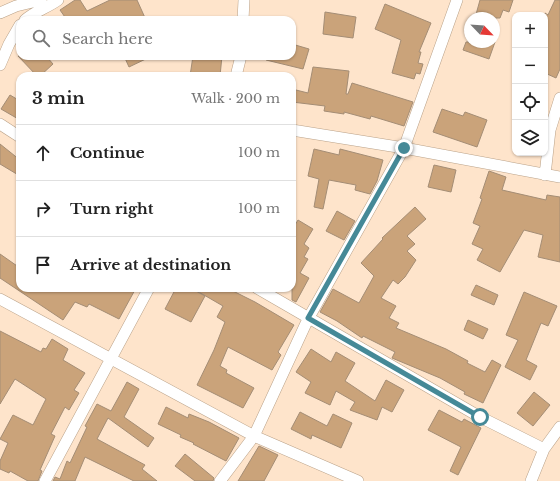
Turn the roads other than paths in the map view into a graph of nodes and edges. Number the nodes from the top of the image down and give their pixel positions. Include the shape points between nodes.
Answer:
1 (41, 0) edge
2 (58, 0) edge
3 (244, 0) edge
4 (457, 0) edge
5 (0, 13) edge
6 (30, 16) edge
7 (243, 16) edge
8 (16, 32) edge
9 (240, 60) edge
10 (0, 65) edge
11 (237, 72) edge
12 (560, 98) edge
13 (0, 124) edge
14 (296, 131) edge
15 (16, 134) edge
16 (404, 148) junction
17 (546, 175) junction
18 (560, 177) edge
19 (147, 292) edge
20 (264, 292) edge
21 (0, 299) edge
22 (308, 318) junction
23 (110, 360) junction
24 (560, 427) edge
25 (254, 436) junction
26 (544, 449) junction
27 (45, 481) edge
28 (220, 481) edge
29 (358, 481) edge
30 (531, 481) edge

1 - 5 street
2 - 6 street
3 - 7 street
4 - 16 street
8 - 10 street
9 - 11 street
12 - 17 street via 550,130
13 - 15 street
14 - 16 street
16 - 17 street
16 - 22 street
17 - 18 street
19 - 23 street
20 - 22 street
21 - 23 street
22 - 25 street
22 - 26 street via 480,417
23 - 25 street
23 - 27 street
24 - 26 street
25 - 28 street
25 - 29 street
26 - 30 street

